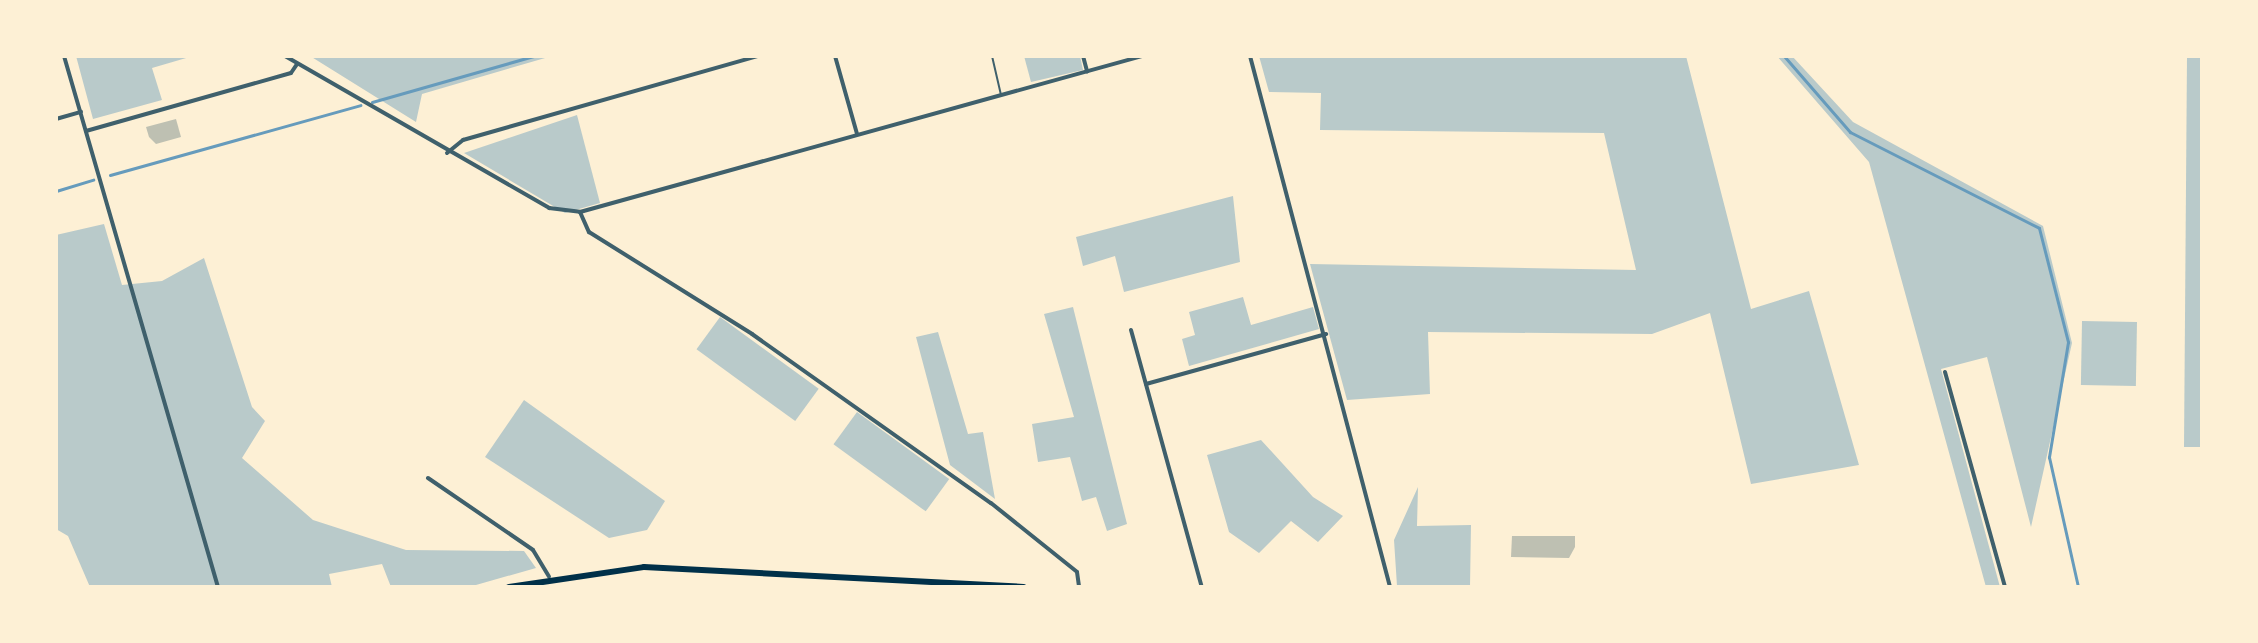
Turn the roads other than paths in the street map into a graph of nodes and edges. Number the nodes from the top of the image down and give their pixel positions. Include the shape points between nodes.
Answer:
1 (64, 56) edge
2 (285, 56) edge
3 (758, 56) edge
4 (835, 56) edge
5 (992, 56) edge
6 (1083, 56) edge
7 (1142, 56) edge
8 (1250, 56) edge
9 (297, 64) junction
10 (1087, 71) junction
11 (1001, 95) junction
12 (81, 112) junction
13 (56, 119) edge
14 (86, 131) junction
15 (857, 134) junction
16 (447, 153) junction
17 (580, 212) junction
18 (1131, 330) dead end
19 (1326, 334) junction
20 (1945, 372) dead end
21 (1146, 384) junction
22 (428, 478) dead end
23 (549, 577) junction
24 (218, 587) edge
25 (509, 587) edge
26 (1023, 587) edge
27 (1079, 587) edge
28 (1202, 587) edge
29 (1390, 587) edge
30 (2005, 587) edge

1 - 12 street
2 - 9 street
3 - 16 street via 463,140
4 - 15 street
5 - 11 lane
6 - 10 street
7 - 10 street
8 - 19 street
9 - 14 street via 291,73
9 - 16 street
10 - 11 street
11 - 15 street
12 - 13 street
12 - 14 street
14 - 24 street
15 - 17 street
16 - 17 street via 551,209
17 - 27 street via 589,232 752,334 991,503 1077,572
18 - 21 street
19 - 21 street
19 - 29 street
20 - 30 street
21 - 28 street
22 - 23 street via 533,550
23 - 25 main road
23 - 26 main road via 665,568

